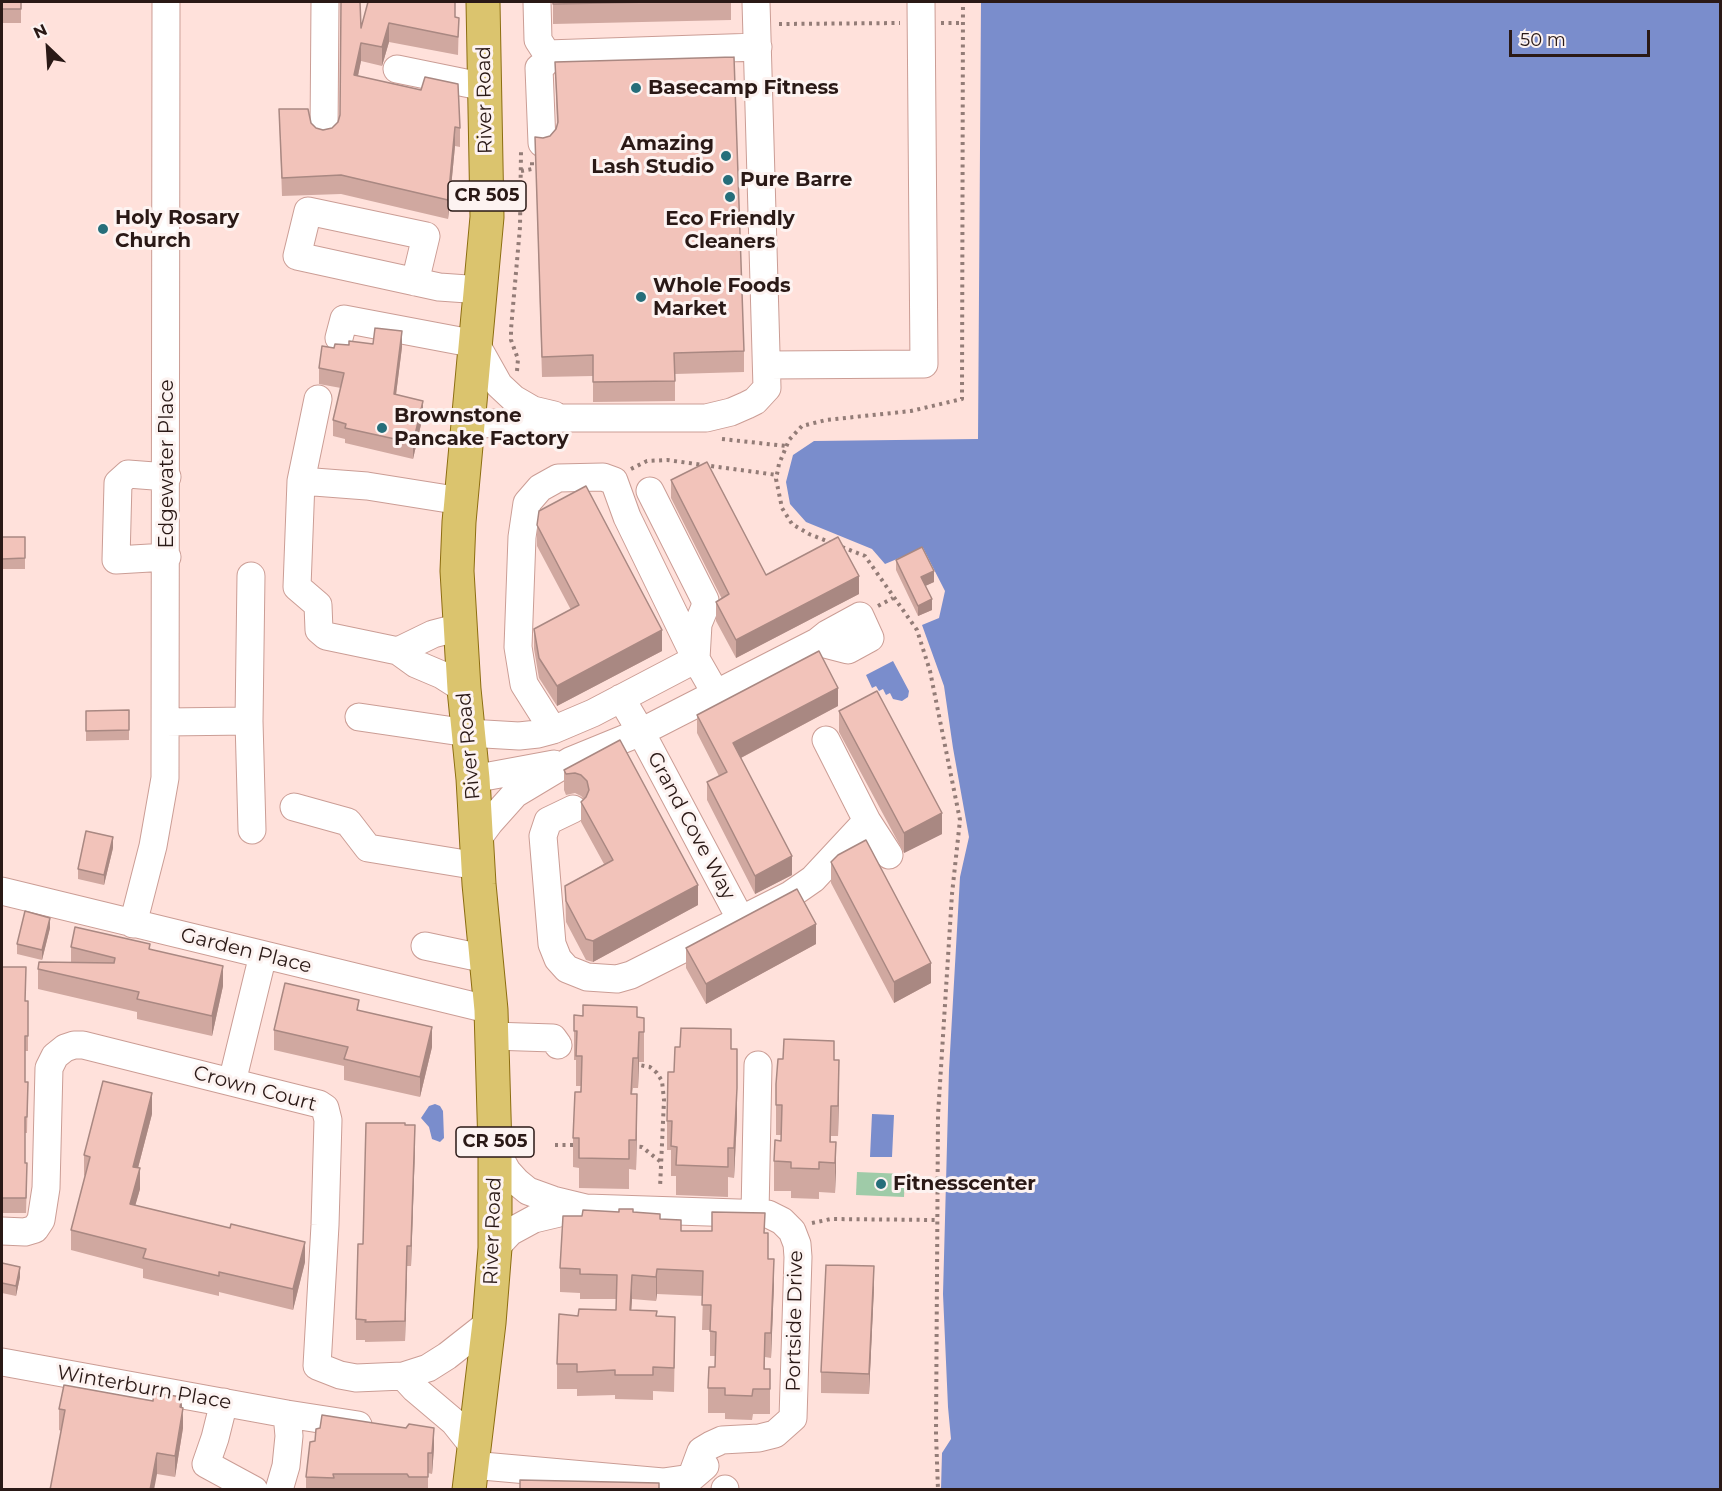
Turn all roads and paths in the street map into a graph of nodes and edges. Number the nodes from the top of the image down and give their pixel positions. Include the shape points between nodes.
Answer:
1 (166, 2) edge
2 (325, 2) edge
3 (483, 2) edge
4 (537, 2) edge
5 (963, 2) edge
6 (921, 12) edge
7 (963, 23) junction
8 (757, 24) edge
9 (547, 54) junction
10 (397, 69) dead end
11 (485, 87) junction
12 (324, 133) edge
13 (531, 145) joint
14 (416, 282) dead end
15 (482, 290) junction
16 (339, 338) dead end
17 (476, 344) junction
18 (767, 376) junction
19 (509, 394) junction
20 (318, 399) dead end
21 (564, 418) junction
22 (469, 425) junction
23 (777, 475) junction
24 (166, 477) junction
25 (301, 481) junction
26 (614, 481) junction
27 (650, 491) dead end
28 (461, 501) junction
29 (167, 557) junction
30 (251, 576) dead end
31 (460, 627) junction
32 (817, 642) dead end
33 (398, 651) junction
34 (696, 659) junction
35 (464, 689) junction
36 (716, 694) junction
37 (621, 698) junction
38 (358, 717) dead end
39 (249, 721) junction
40 (166, 722) junction
41 (553, 730) junction
42 (641, 732) junction
43 (468, 733) junction
44 (826, 740) dead end
45 (570, 762) junction
46 (473, 779) junction
47 (294, 807) dead end
48 (573, 808) dead end
49 (867, 821) junction
50 (252, 830) dead end
51 (477, 854) junction
52 (889, 855) dead end
53 (2, 891) edge
54 (741, 920) junction
55 (133, 924) junction
56 (425, 946) dead end
57 (263, 955) junction
58 (486, 959) junction
59 (491, 1023) junction
60 (558, 1045) dead end
61 (629, 1064) edge
62 (758, 1065) dead end
63 (232, 1082) junction
64 (555, 1145) dead end
65 (585, 1145) edge
66 (626, 1146) edge
67 (495, 1149) junction
68 (661, 1162) junction
69 (586, 1208) junction
70 (660, 1210) junction
71 (754, 1213) junction
72 (937, 1220) junction
73 (2, 1231) edge
74 (792, 1231) junction
75 (495, 1248) junction
76 (489, 1323) junction
77 (2, 1362) edge
78 (403, 1376) junction
79 (224, 1402) junction
80 (287, 1414) junction
81 (381, 1428) edge
82 (471, 1467) edge
83 (694, 1484) edge
84 (254, 1490) edge
85 (279, 1490) edge
86 (938, 1490) edge

1 - 24 street, Edgewater Place
2 - 12 street
3 - 11 main road, River Road / CR 505
4 - 9 street via 538,40
5 - 7 path
6 - 7 path
6 - 8 path
6 - 18 street via 924,364
7 - 23 path via 962,399 910,411 802,426 789,440
8 - 9 street
8 - 18 street
9 - 13 street via 539,68
10 - 11 street
11 - 15 main road, River Road / CR 505 via 487,217
13 - 19 path via 511,340 518,370
14 - 15 street
15 - 17 main road, River Road / CR 505
16 - 17 street via 344,319
17 - 19 street via 499,385
17 - 22 main road, River Road / CR 505
18 - 21 street via 755,401 706,418
19 - 21 street via 533,410
20 - 25 street
21 - 22 street
22 - 28 main road, River Road / CR 505
23 - 26 path via 668,460 647,461
23 - 72 path via 782,508 792,524 865,556 917,630 930,671 960,820 938,1115
24 - 29 street, Edgewater Place
24 - 29 street via 128,474 118,483 116,560
25 - 28 street via 367,486
25 - 33 street via 297,587 318,605 319,630 326,636
26 - 34 street via 627,517
26 - 41 street via 603,477 558,478 540,488 527,503 518,647 524,684
27 - 34 street via 706,601 698,624
28 - 31 main road, River Road / CR 505 via 457,571
29 - 40 street, Edgewater Place
30 - 39 street
31 - 33 street via 433,634
31 - 35 main road, River Road / CR 505
32 - 36 street, Grand Cove Way
33 - 35 street
34 - 36 street
34 - 37 street
35 - 43 main road, River Road / CR 505
36 - 42 street, Grand Cove Way
37 - 41 street
37 - 42 street
38 - 43 street
39 - 40 street
39 - 50 street
40 - 55 street, Edgewater Place via 165,778
41 - 43 street via 519,736
42 - 45 street, Grand Cove Way
42 - 54 street, Grand Cove Way
43 - 46 main road, River Road / CR 505
44 - 49 street
45 - 46 street, Grand Cove Way
45 - 51 street, Grand Cove Way via 515,794 490,822
46 - 51 main road, River Road / CR 505
47 - 51 street via 348,822 368,848
48 - 54 street via 548,821 543,836 552,944 567,969 603,979 631,975
49 - 52 street
49 - 54 street via 813,879
51 - 58 main road, River Road / CR 505
53 - 55 street, Garden Place
55 - 57 street, Garden Place
56 - 58 street
57 - 59 street, Garden Place
57 - 63 street
58 - 59 main road, River Road / CR 505
59 - 60 street, Garden Place via 554,1038
59 - 67 main road, River Road / CR 505
61 - 68 path via 650,1067 662,1081
62 - 71 street
63 - 73 street, Crown Court via 83,1045 65,1048 49,1068 46,1188 41,1220 35,1229 25,1232
63 - 78 street, Crown Court via 325,1108 325,1225 317,1366 356,1378
64 - 65 path
66 - 68 path via 642,1148
67 - 69 street, Portside Drive via 507,1171 528,1191
67 - 75 main road, River Road / CR 505
68 - 70 path
69 - 70 street, Portside Drive
69 - 75 street, Portside Drive via 534,1219 510,1232
70 - 71 street, Portside Drive
71 - 74 street, Portside Drive via 768,1214
72 - 74 path via 831,1219
72 - 86 path
74 - 83 street, Portside Drive via 798,1257 793,1418 775,1434 722,1440 711,1445 709,1458
75 - 76 main road, River Road / CR 505
76 - 78 street, Crown Court via 428,1368
76 - 82 main road, River Road / CR 505
77 - 79 street, Winterburn Place
78 - 82 street via 454,1422
79 - 80 street, Winterburn Place
79 - 84 street via 206,1464
80 - 81 street, Winterburn Place
80 - 85 street via 286,1466
82 - 83 street

